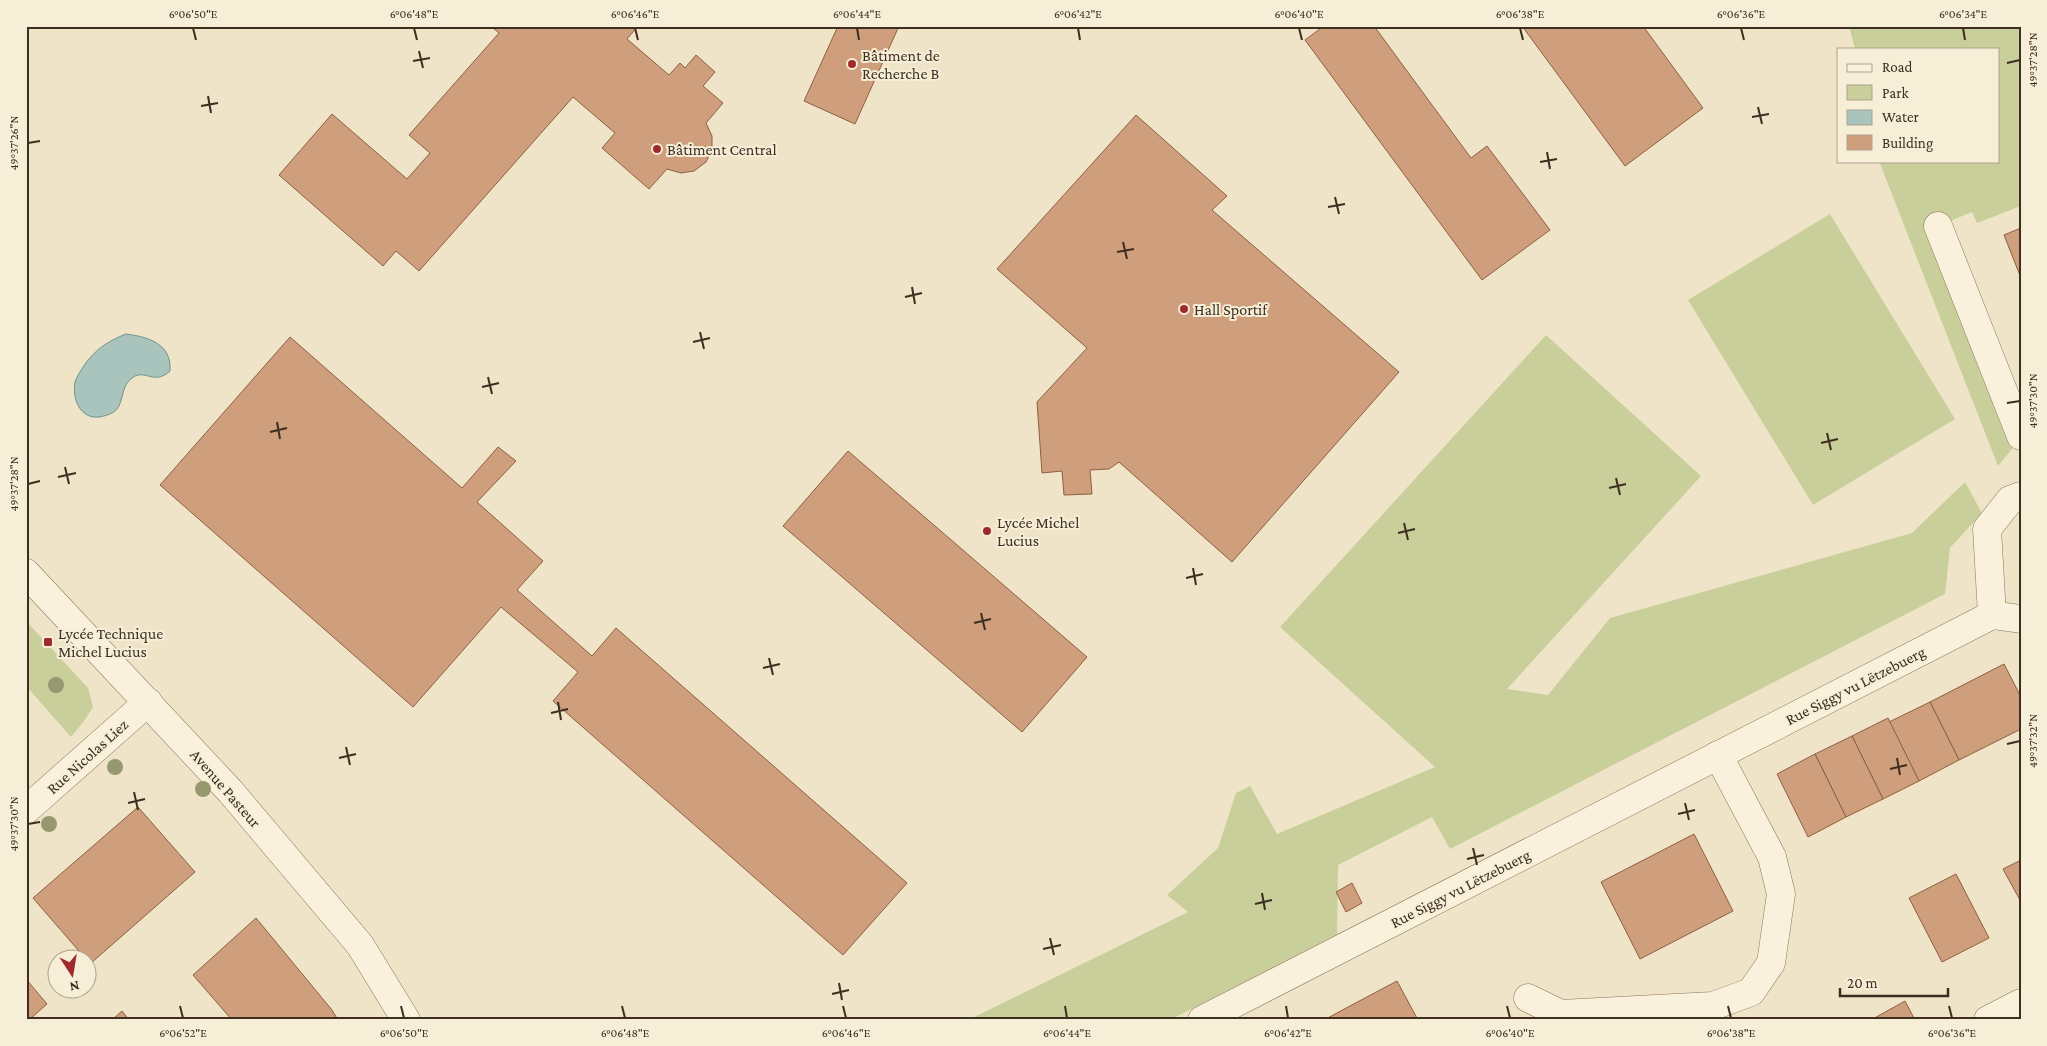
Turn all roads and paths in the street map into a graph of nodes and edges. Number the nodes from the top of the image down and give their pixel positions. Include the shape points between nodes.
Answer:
1 (1938, 226) dead end
2 (2021, 436) edge
3 (2021, 496) edge
4 (26, 573) edge
5 (1992, 615) junction
6 (2021, 619) edge
7 (148, 702) junction
8 (1718, 755) junction
9 (26, 810) edge
10 (1528, 998) dead end
11 (2021, 1003) edge
12 (406, 1020) edge
13 (1202, 1020) edge
14 (1988, 1020) edge

1 - 2 street
3 - 5 street via 2010,500 1987,529
4 - 7 street, Avenue Pasteur
5 - 6 street
5 - 8 street, Rue Siggy vu Lëtzebuerg
7 - 9 street, Rue Nicolas Liez
7 - 12 street, Avenue Pasteur via 230,791 360,945
8 - 10 street via 1772,857 1781,894 1771,963 1751,992 1713,1006 1561,1014
8 - 13 street, Rue Siggy vu Lëtzebuerg
11 - 14 street

